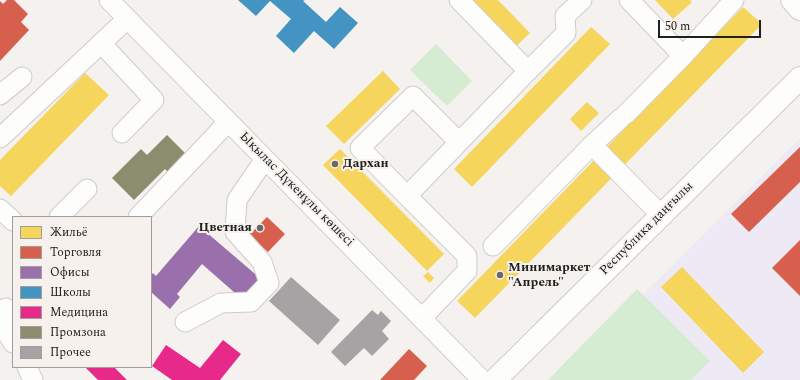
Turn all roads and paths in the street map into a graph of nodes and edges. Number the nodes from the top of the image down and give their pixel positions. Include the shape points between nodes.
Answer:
1 (109, 0) edge
2 (459, 0) edge
3 (582, 0) edge
4 (629, 0) edge
5 (734, 0) edge
6 (792, 0) edge
7 (800, 9) edge
8 (127, 19) junction
9 (101, 43) junction
10 (683, 56) junction
11 (528, 71) junction
12 (22, 77) dead end
13 (800, 78) edge
14 (0, 96) edge
15 (228, 122) junction
16 (122, 133) dead end
17 (0, 138) edge
18 (459, 142) junction
19 (592, 146) junction
20 (265, 159) junction
21 (87, 189) dead end
22 (407, 196) junction
23 (0, 209) edge
24 (661, 215) junction
25 (60, 216) edge
26 (139, 216) edge
27 (12, 220) edge
28 (494, 246) dead end
29 (6, 308) dead end
30 (422, 318) junction
31 (185, 322) dead end
32 (12, 341) edge
33 (27, 368) edge
34 (33, 380) edge
35 (482, 380) edge
36 (495, 380) edge

1 - 8 street, Ықылас Дүкенұлы көшесі
2 - 11 street
3 - 11 street via 565,16 566,33
4 - 10 street
5 - 10 street
6 - 7 main road
8 - 9 street
8 - 15 street, Ықылас Дүкенұлы көшесі
9 - 16 street via 154,100
9 - 17 street
10 - 19 street
11 - 18 street
12 - 14 street
13 - 24 main road, Республика даңғылы
15 - 20 street, Ықылас Дүкенұлы көшесі
15 - 26 street
18 - 22 street
18 - 22 street via 412,96 360,148
19 - 24 street
19 - 28 street
20 - 30 street, Ықылас Дүкенұлы көшесі
20 - 31 street via 237,200 235,232 262,262 269,283 251,302 221,303
21 - 25 street
22 - 30 street via 467,256 467,271
23 - 27 street
24 - 36 main road, Республика даңғылы
29 - 32 street via 3,317 5,330
30 - 35 street, Ықылас Дүкенұлы көшесі
33 - 34 street

